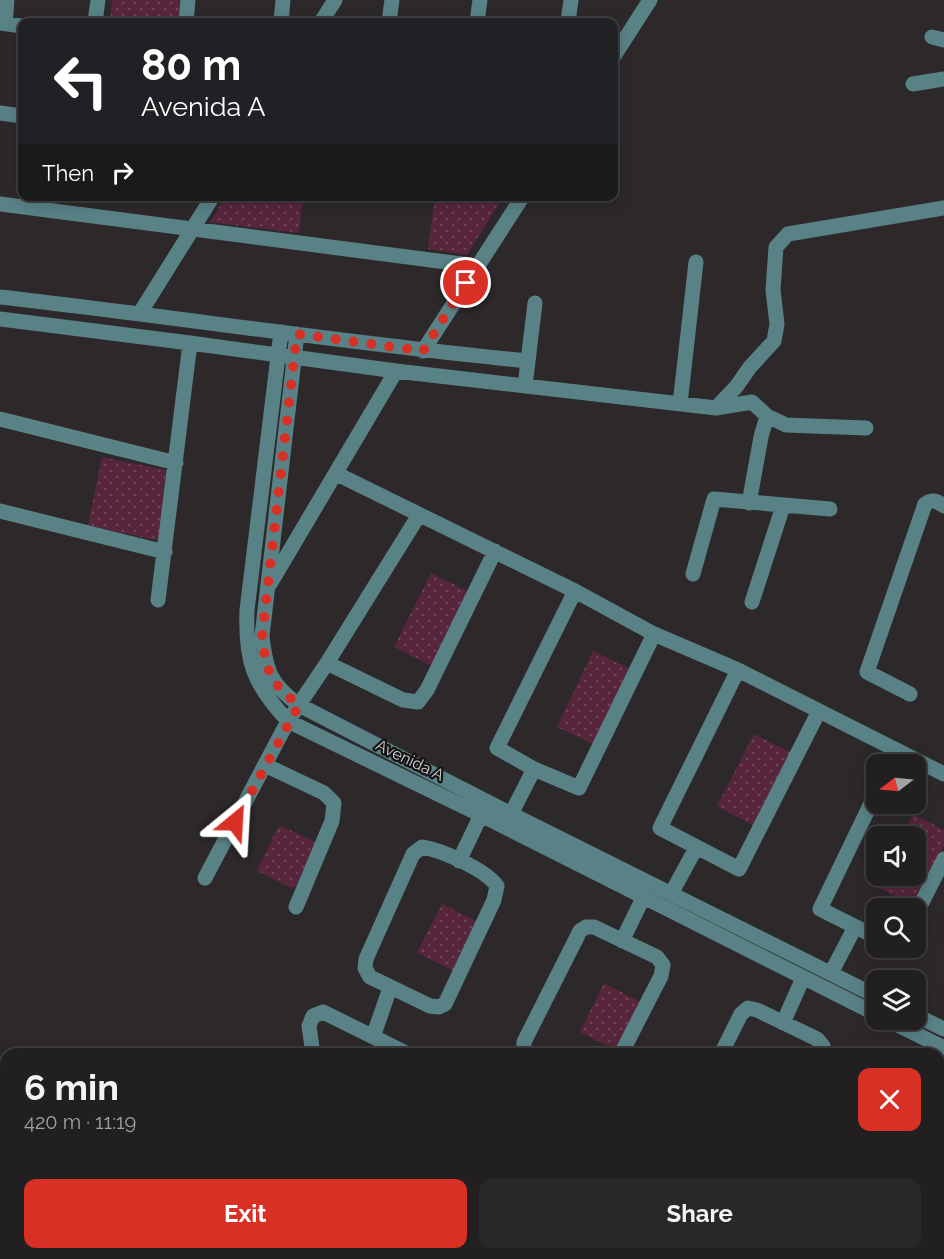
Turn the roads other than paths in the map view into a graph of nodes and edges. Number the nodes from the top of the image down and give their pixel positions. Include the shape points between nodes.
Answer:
1 (7, 0) edge
2 (98, 0) edge
3 (188, 0) edge
4 (283, 0) edge
5 (334, 0) edge
6 (392, 0) edge
7 (480, 0) edge
8 (571, 0) edge
9 (650, 0) edge
10 (96, 18) edge
11 (186, 18) edge
12 (281, 18) edge
13 (323, 18) edge
14 (390, 18) edge
15 (478, 18) edge
16 (569, 18) edge
17 (2, 23) edge
18 (18, 25) edge
19 (618, 51) edge
20 (944, 80) edge
21 (913, 84) dead end
22 (0, 113) edge
23 (18, 115) edge
24 (210, 201) edge
25 (520, 201) edge
26 (0, 204) edge
27 (944, 208) edge
28 (192, 229) junction
29 (696, 262) dead end
30 (477, 266) junction
31 (0, 297) edge
32 (535, 303) dead end
33 (140, 313) junction
34 (0, 319) edge
35 (281, 332) junction
36 (297, 334) junction
37 (190, 343) junction
38 (423, 351) junction
39 (278, 356) junction
40 (295, 358) junction
41 (528, 361) junction
42 (396, 371) junction
43 (525, 386) junction
44 (680, 404) junction
45 (716, 408) junction
46 (768, 416) junction
47 (0, 419) edge
48 (866, 428) dead end
49 (176, 463) junction
50 (337, 474) junction
51 (749, 503) junction
52 (783, 506) junction
53 (944, 506) edge
54 (831, 509) dead end
55 (0, 511) edge
56 (419, 515) junction
57 (495, 551) junction
58 (165, 552) junction
59 (693, 574) dead end
60 (267, 590) junction
61 (575, 591) junction
62 (158, 600) dead end
63 (752, 602) dead end
64 (654, 634) junction
65 (327, 663) junction
66 (738, 670) junction
67 (910, 694) dead end
68 (299, 705) junction
69 (819, 711) junction
70 (288, 721) junction
71 (897, 750) junction
72 (895, 754) edge
73 (265, 765) junction
74 (534, 769) junction
75 (944, 774) edge
76 (511, 814) junction
77 (866, 814) edge
78 (481, 815) junction
79 (696, 848) junction
80 (944, 859) edge
81 (459, 861) junction
82 (205, 878) dead end
83 (656, 896) junction
84 (924, 898) edge
85 (296, 906) dead end
86 (855, 927) junction
87 (866, 932) edge
88 (622, 941) junction
89 (831, 973) junction
90 (802, 978) junction
91 (390, 988) junction
92 (866, 991) edge
93 (866, 1009) edge
94 (926, 1020) edge
95 (783, 1023) junction
96 (944, 1029) edge
97 (908, 1030) edge
98 (373, 1037) junction
99 (312, 1048) edge
100 (396, 1048) edge
101 (524, 1048) edge
102 (624, 1048) edge
103 (724, 1048) edge
104 (821, 1048) edge
105 (944, 1048) edge

1 - 17 street
2 - 10 street
3 - 11 street
4 - 12 street
5 - 13 street
6 - 14 street
7 - 15 street
8 - 16 street
9 - 19 street
17 - 18 street
20 - 21 street
22 - 23 street
24 - 28 street
25 - 30 street
26 - 28 street
27 - 45 street via 788,234 776,247 774,341
28 - 30 street
28 - 33 street
29 - 44 street
30 - 38 street
31 - 33 street
32 - 41 street
33 - 35 street
34 - 37 street
35 - 36 street
35 - 39 street, Avenida A
36 - 38 street
36 - 40 street, Avenida A
37 - 39 street
37 - 49 street
38 - 41 street
39 - 40 street
39 - 70 street, Avenida A via 246,633 256,680
40 - 42 street
40 - 60 street, Avenida A
41 - 43 street
42 - 43 street
42 - 50 street
43 - 44 street
44 - 45 street
45 - 46 street via 752,402
46 - 48 street via 786,425
46 - 51 street
47 - 49 street
49 - 58 street
50 - 56 street
50 - 60 street
51 - 52 street
51 - 59 street via 714,499
52 - 54 street
52 - 63 street
53 - 67 street via 931,500 925,504 867,672
55 - 58 street
56 - 57 street
56 - 65 street
57 - 61 street
57 - 65 street via 418,702 403,700
58 - 62 street
60 - 68 street, Avenida A via 262,636 269,673 281,691
61 - 64 street
61 - 74 street via 497,748
64 - 66 street
64 - 74 street via 579,789
65 - 68 street
66 - 69 street
66 - 79 street via 660,828
68 - 70 street
68 - 76 street, Avenida A
69 - 71 street
69 - 79 street via 739,869
70 - 73 street
70 - 78 street, Avenida A
71 - 72 street
71 - 75 street
73 - 82 street
73 - 85 street via 324,793 334,803 333,821
74 - 76 street
76 - 83 street, Avenida A
77 - 86 street via 820,909
78 - 81 street
78 - 83 street, Avenida A
79 - 83 street
80 - 84 street
81 - 91 street via 429,849 422,848 413,854 366,959 370,977
81 - 91 street via 491,878 497,886 445,1004 430,1006
83 - 88 street
83 - 89 street, Avenida A
83 - 90 street, Avenida A
86 - 87 street
86 - 89 street
88 - 101 street via 594,927 580,931
88 - 102 street via 657,957 663,965
89 - 92 street, Avenida A
90 - 93 street, Avenida A
90 - 95 street
91 - 98 street
94 - 96 street
95 - 103 street via 748,1008
95 - 104 street via 817,1039
97 - 105 street
98 - 99 street via 323,1012 314,1016 309,1026
98 - 100 street

